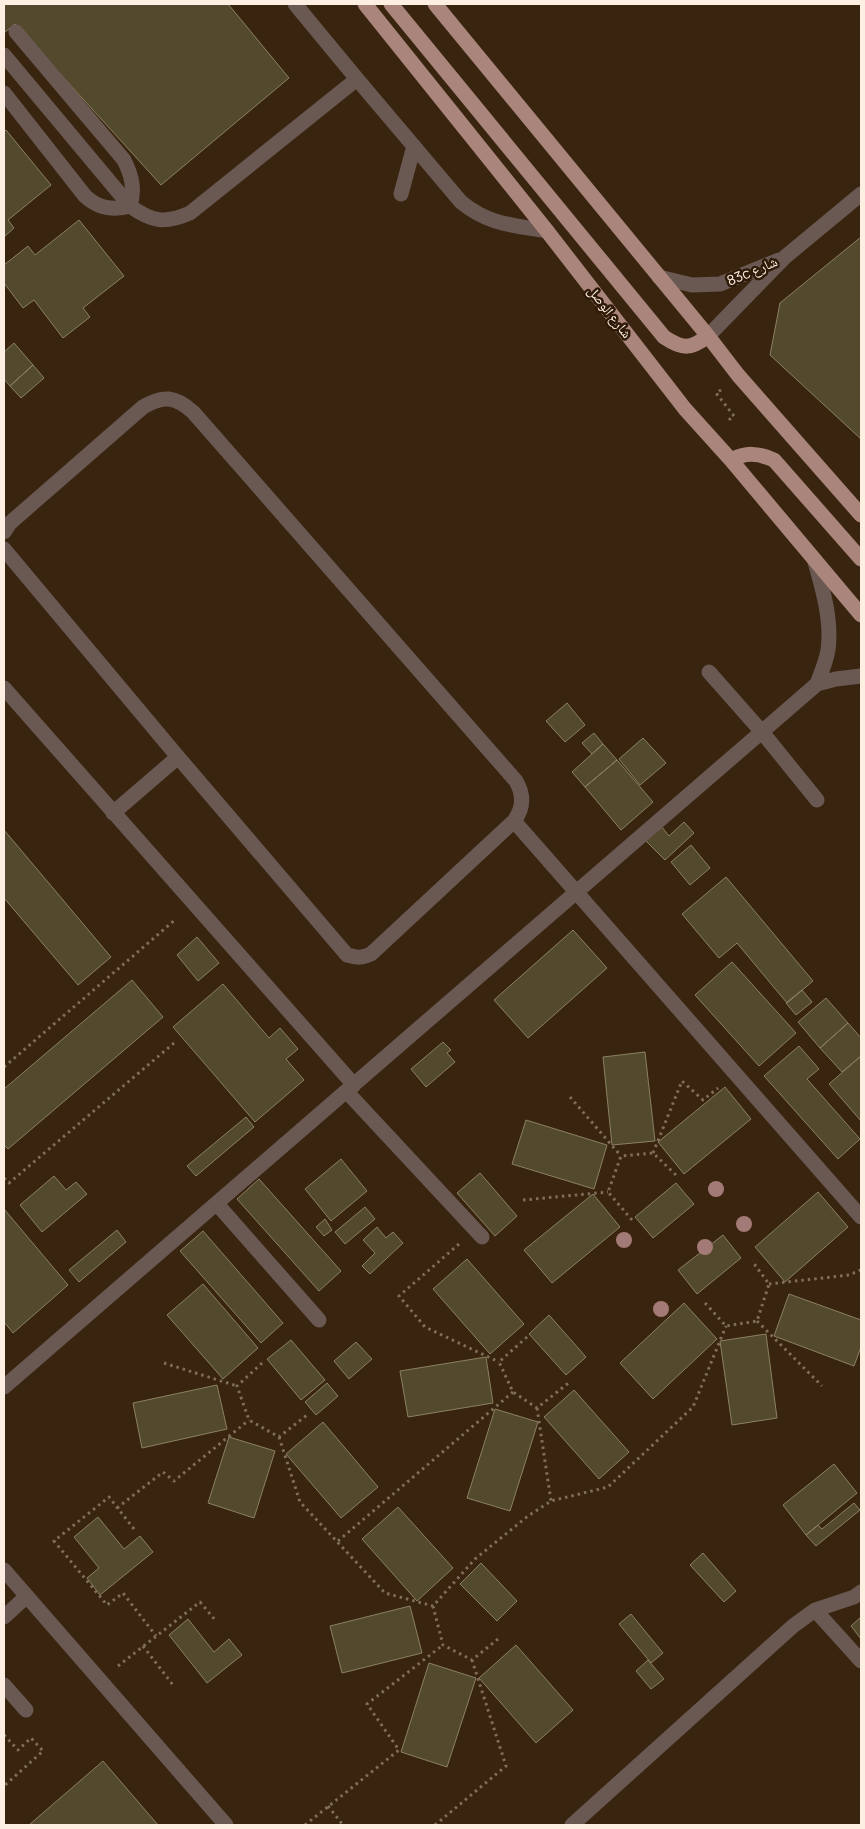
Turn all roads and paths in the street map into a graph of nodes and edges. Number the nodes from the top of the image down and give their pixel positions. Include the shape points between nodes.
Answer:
1 (295, 4) edge
2 (365, 4) edge
3 (391, 4) edge
4 (435, 4) edge
5 (16, 32) dead end
6 (4, 55) edge
7 (357, 79) junction
8 (4, 93) edge
9 (414, 146) junction
10 (401, 194) dead end
11 (861, 194) edge
12 (130, 206) junction
13 (547, 231) junction
14 (785, 257) junction
15 (659, 277) junction
16 (708, 336) junction
17 (738, 375) junction
18 (709, 436) junction
19 (730, 460) junction
20 (861, 515) edge
21 (4, 532) edge
22 (4, 549) edge
23 (861, 559) edge
24 (815, 562) junction
25 (861, 615) edge
26 (709, 672) dead end
27 (861, 676) edge
28 (817, 684) junction
29 (4, 688) edge
30 (762, 732) junction
31 (178, 757) junction
32 (817, 800) dead end
33 (113, 813) junction
34 (514, 821) junction
35 (578, 892) junction
36 (193, 904) junction
37 (174, 1042) dead end
38 (4, 1067) edge
39 (737, 1075) junction
40 (350, 1089) junction
41 (570, 1097) dead end
42 (653, 1153) junction
43 (621, 1156) junction
44 (4, 1178) edge
45 (678, 1178) dead end
46 (608, 1192) junction
47 (523, 1200) dead end
48 (218, 1204) junction
49 (861, 1217) edge
50 (632, 1220) dead end
51 (478, 1234) joint
52 (752, 1261) dead end
53 (861, 1270) edge
54 (769, 1284) junction
55 (705, 1303) dead end
56 (319, 1320) dead end
57 (757, 1321) junction
58 (726, 1326) junction
59 (527, 1337) dead end
60 (499, 1362) junction
61 (164, 1363) dead end
62 (262, 1363) dead end
63 (571, 1381) dead end
64 (237, 1386) junction
65 (822, 1386) dead end
66 (4, 1387) edge
67 (513, 1392) junction
68 (537, 1408) junction
69 (307, 1415) dead end
70 (249, 1420) junction
71 (279, 1437) junction
72 (551, 1501) junction
73 (117, 1508) junction
74 (134, 1529) dead end
75 (338, 1541) junction
76 (4, 1570) edge
77 (861, 1592) edge
78 (27, 1596) junction
79 (433, 1606) junction
80 (815, 1610) junction
81 (4, 1617) edge
82 (216, 1621) dead end
83 (156, 1636) junction
84 (498, 1639) dead end
85 (443, 1645) junction
86 (143, 1646) junction
87 (472, 1660) junction
88 (861, 1661) edge
89 (100, 1681) junction
90 (4, 1684) edge
91 (173, 1685) dead end
92 (26, 1710) dead end
93 (4, 1735) edge
94 (4, 1786) edge
95 (328, 1806) junction
96 (226, 1825) edge
97 (305, 1825) edge
98 (343, 1825) edge
99 (435, 1825) edge
100 (572, 1825) edge

1 - 7 street
2 - 13 main road, شارع الوصل
3 - 16 main road via 664,337 685,347 696,345
4 - 15 main road
5 - 12 street via 124,160 133,184
6 - 12 street
7 - 9 street
7 - 12 street via 190,213 175,220 159,221 143,216
8 - 12 street via 85,196 110,209
9 - 10 street
9 - 13 street via 472,211 497,222
11 - 14 street, 83c شارع
13 - 18 main road, شارع الوصل
14 - 15 street, 83c شارع via 720,284 692,285
14 - 16 street, 83c شارع
15 - 16 main road
16 - 17 main road
17 - 18 path via 716,393 734,416
17 - 20 main road
18 - 19 main road, شارع الوصل
19 - 23 main road via 746,453 774,460
19 - 24 main road, شارع الوصل
21 - 34 street via 143,407 155,400 169,398 182,403 516,781 522,806
22 - 31 street
24 - 25 main road, شارع الوصل
24 - 28 street via 824,592 829,638 828,652
26 - 30 street
27 - 28 street
28 - 30 street
29 - 33 street
30 - 32 street
30 - 35 street
31 - 33 street
31 - 34 street via 341,950 355,958 371,954
33 - 36 street
34 - 35 street
35 - 39 street
35 - 40 street
36 - 38 path
36 - 40 street
37 - 44 path via 8,1183
39 - 42 path via 703,1100 682,1081
39 - 49 street
40 - 48 street
40 - 51 street
41 - 43 path
42 - 43 path
42 - 45 path
43 - 46 path
46 - 47 path
46 - 50 path
48 - 56 street
48 - 66 street
51 - 60 path via 399,1296 425,1327
52 - 54 path
53 - 54 path via 849,1275
54 - 57 path
55 - 58 path
57 - 58 path
57 - 65 path
58 - 72 path via 693,1407 608,1487
59 - 60 path
60 - 67 path
61 - 64 path
62 - 64 path
63 - 68 path
64 - 70 path
67 - 68 path
67 - 75 path
68 - 72 path
69 - 71 path
70 - 71 path
70 - 73 path via 174,1481 163,1472
71 - 75 path via 300,1502
72 - 79 path via 476,1559
73 - 74 path
73 - 83 path via 109,1498 54,1541 107,1605 123,1593
75 - 79 path via 385,1592
76 - 78 street
77 - 80 street
78 - 81 street
78 - 89 street
79 - 85 path
80 - 88 street
80 - 100 street via 793,1626
82 - 83 path via 200,1602
83 - 86 path
84 - 87 path
85 - 87 path
85 - 95 path via 367,1704 398,1750
86 - 89 path
86 - 91 path
87 - 99 path via 506,1766
89 - 96 street
90 - 92 street
93 - 94 path via 18,1750 31,1738 43,1751
95 - 97 path
95 - 98 path

